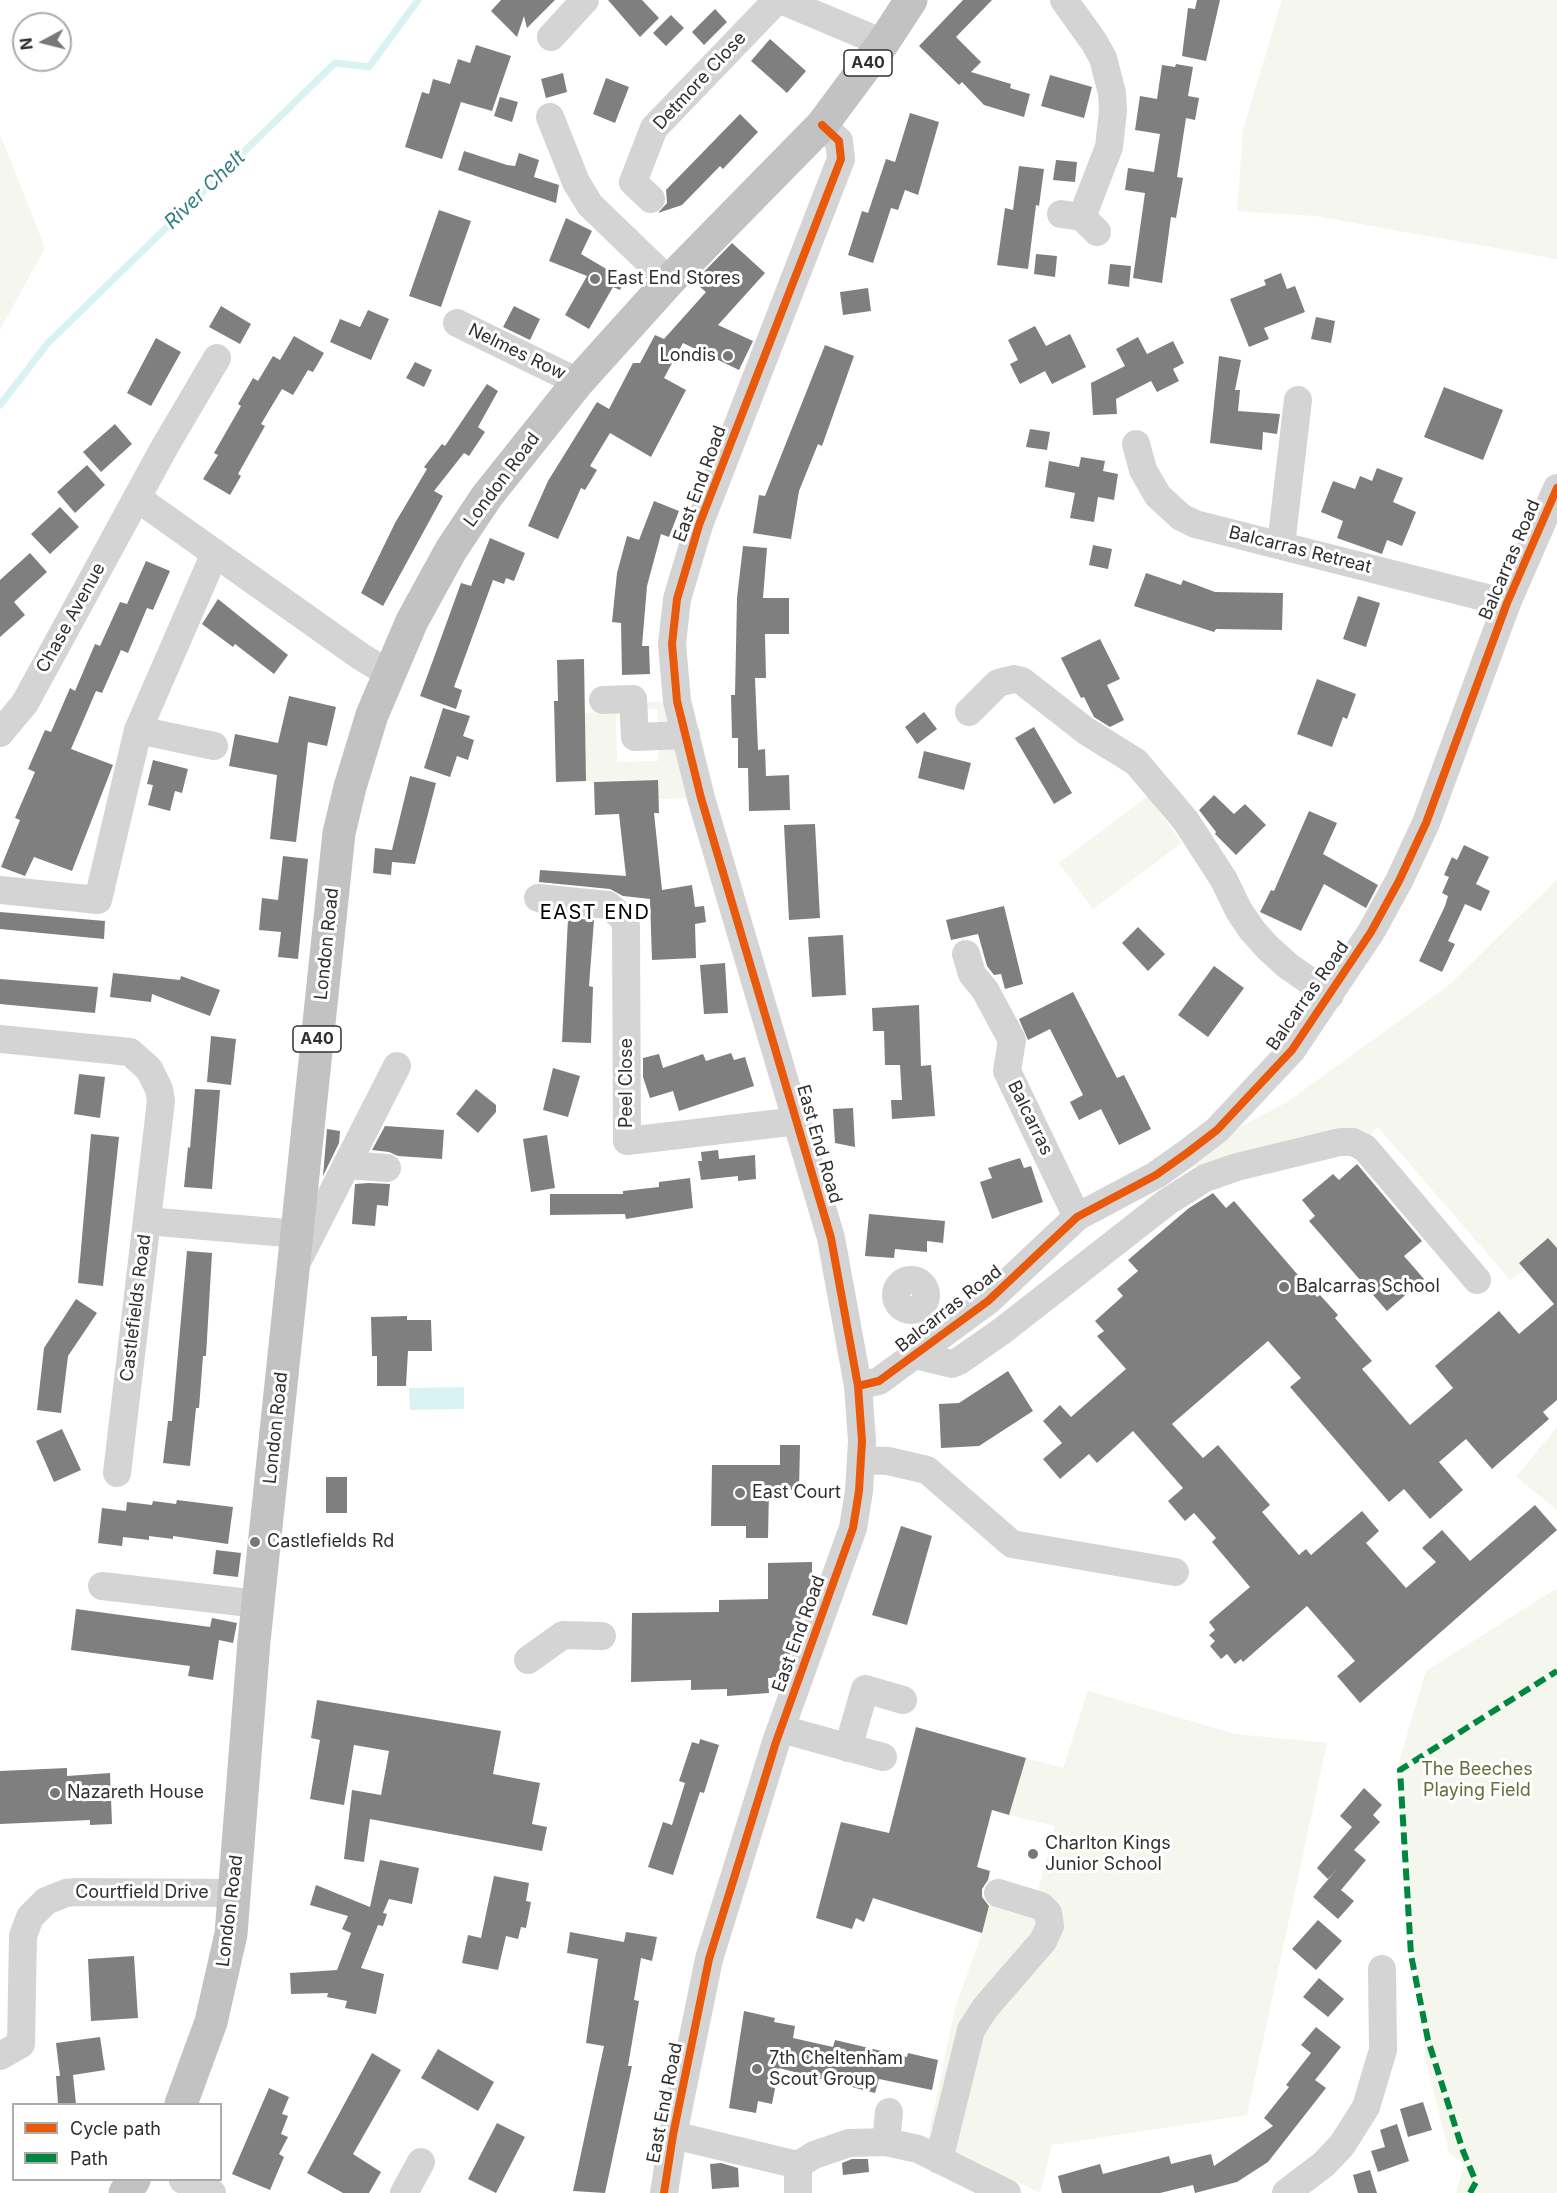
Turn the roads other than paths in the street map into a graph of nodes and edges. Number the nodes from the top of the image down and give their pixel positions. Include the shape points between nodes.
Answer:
1 (585, 0) edge
2 (779, 0) edge
3 (911, 0) edge
4 (1064, 0) edge
5 (551, 37) dead end
6 (883, 43) junction
7 (550, 117) dead end
8 (822, 125) junction
9 (651, 199) dead end
10 (1080, 221) dead end
11 (669, 281) junction
12 (457, 323) dead end
13 (217, 358) dead end
14 (578, 382) junction
15 (1298, 400) dead end
16 (1136, 444) dead end
17 (1557, 488) edge
18 (137, 498) junction
19 (1281, 545) junction
20 (215, 553) junction
21 (1507, 603) junction
22 (388, 673) junction
23 (603, 700) dead end
24 (969, 712) dead end
25 (138, 730) junction
26 (0, 733) edge
27 (686, 735) junction
28 (214, 746) dead end
29 (0, 890) edge
30 (538, 898) dead end
31 (966, 954) dead end
32 (1330, 995) junction
33 (0, 1039) edge
34 (397, 1066) dead end
35 (798, 1121) junction
36 (1176, 1161) junction
37 (346, 1165) junction
38 (387, 1168) dead end
39 (1188, 1187) junction
40 (1077, 1218) junction
41 (147, 1221) junction
42 (297, 1234) junction
43 (292, 1271) junction
44 (1477, 1280) dead end
45 (911, 1310) dead end
46 (909, 1359) junction
47 (858, 1386) junction
48 (861, 1460) junction
49 (117, 1473) dead end
50 (1174, 1572) dead end
51 (102, 1586) dead end
52 (258, 1604) junction
53 (602, 1636) dead end
54 (528, 1660) dead end
55 (903, 1700) dead end
56 (781, 1729) junction
57 (848, 1748) junction
58 (883, 1757) dead end
59 (234, 1893) junction
60 (998, 1893) dead end
61 (1382, 1969) dead end
62 (0, 2056) edge
63 (181, 2103) edge
64 (889, 2112) dead end
65 (673, 2135) junction
66 (886, 2142) junction
67 (939, 2160) junction
68 (421, 2162) dead end
69 (798, 2165) junction
70 (185, 2181) edge
71 (212, 2193) edge
72 (404, 2193) edge
73 (664, 2193) edge
74 (798, 2193) edge
75 (1007, 2193) edge
76 (1286, 2193) edge

1 - 5 street
2 - 6 street, Detmore Close
2 - 9 street, Detmore Close via 654,128 633,182
3 - 6 highway, London Road / A40
4 - 10 street via 1095,42 1112,93 1109,147
6 - 8 highway, London Road / A40
7 - 11 street via 576,182 590,205
8 - 11 highway, London Road / A40
8 - 27 street, East End Road via 839,141 841,159 699,525 677,599 673,663
11 - 14 highway, London Road / A40
12 - 14 street, Nelmes Row
13 - 18 street, Chase Avenue
14 - 22 highway, London Road / A40 via 475,512 435,578
15 - 19 street
16 - 19 street, Balcarras Retreat via 1149,483 1181,517
17 - 21 street, Balcarras Road
18 - 20 street
18 - 26 street, Chase Avenue via 25,703
19 - 21 street, Balcarras Retreat
20 - 22 street
20 - 25 street
21 - 32 street, Balcarras Road via 1426,823 1371,932
22 - 42 highway, London Road / A40 via 360,751 339,833
23 - 27 street via 633,699 635,738
24 - 32 street via 998,683 1022,681 1086,731 1136,762 1186,821 1252,930 1288,966
25 - 28 street
25 - 29 street via 98,900
27 - 35 street, East End Road
30 - 35 street, Peel Close via 608,905 618,911 626,926 627,1141
31 - 40 street, Balcarras via 972,974 1012,1040 1007,1071
32 - 36 street, Balcarras Road via 1292,1050 1216,1130
33 - 41 street via 130,1052 149,1069 161,1101
34 - 37 street
35 - 47 street, East End Road via 831,1238
36 - 39 street
36 - 40 street, Balcarras Road
37 - 38 street
37 - 43 street
39 - 44 street via 1237,1167 1306,1149 1353,1142 1365,1148
39 - 46 street via 959,1362
40 - 46 street, Balcarras Road via 988,1301
41 - 42 street, Castlefields Road
41 - 49 street, Castlefields Road
42 - 43 highway, London Road / A40
43 - 52 highway, London Road / A40
45 - 46 street
46 - 47 street, Balcarras Road via 879,1381
47 - 48 street, East End Road
48 - 50 street via 888,1461 927,1470 1012,1544
48 - 56 street, East End Road via 853,1528
51 - 52 street
52 - 59 highway, London Road / A40
53 - 54 street via 563,1635
55 - 57 street via 866,1689
56 - 57 street
56 - 65 street, East End Road via 709,1959
57 - 58 street
59 - 62 street, Courtfield Drive via 77,1892 46,1901 30,1917 23,1936 21,2044
59 - 63 highway, London Road / A40 via 220,1989 198,2065
60 - 67 street via 1041,1906 1048,1913 1050,1926 1043,1941 970,2030
61 - 76 street via 1383,2049 1366,2107 1330,2158
64 - 66 street
65 - 69 street
65 - 73 street, East End Road
66 - 67 street via 918,2149
66 - 69 street via 849,2143 822,2151
67 - 75 street
68 - 72 street
69 - 74 street
70 - 71 street

